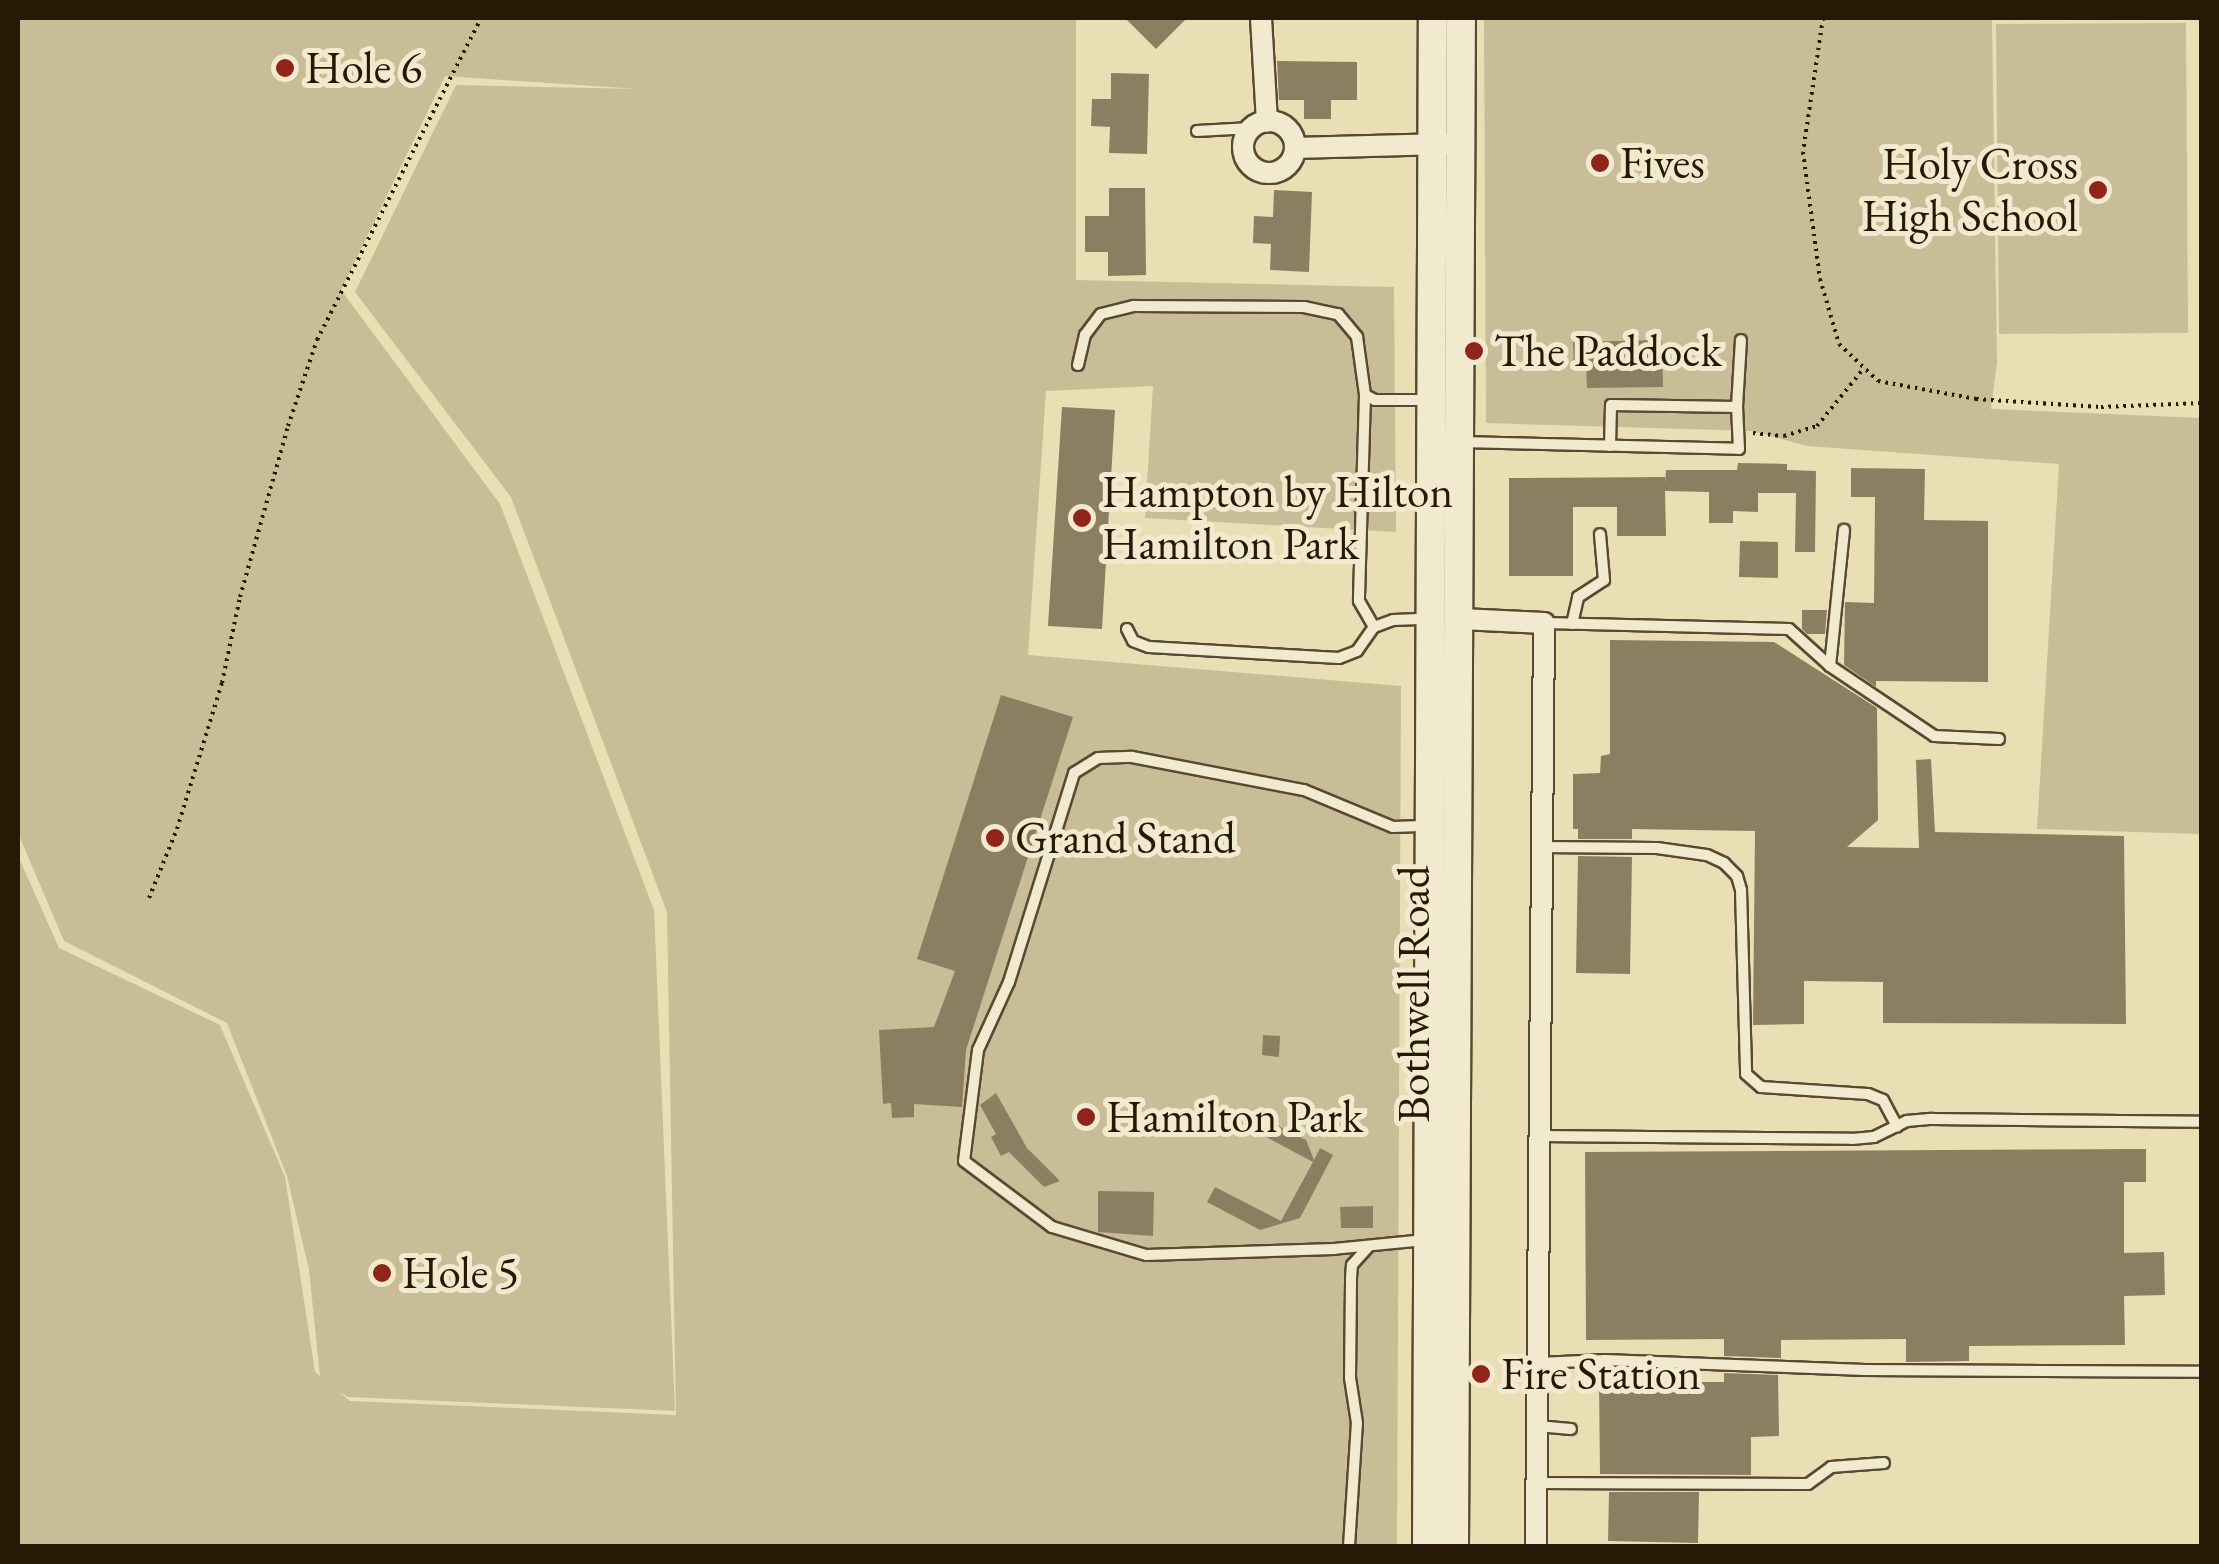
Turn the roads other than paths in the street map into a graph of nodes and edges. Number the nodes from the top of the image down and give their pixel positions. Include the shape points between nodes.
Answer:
1 (1261, 18) edge
2 (1433, 18) edge
3 (1461, 18) edge
4 (1259, 125) junction
5 (1197, 131) dead end
6 (1461, 143) junction
7 (1432, 145) junction
8 (1295, 148) junction
9 (1741, 340) dead end
10 (1078, 365) dead end
11 (1365, 395) junction
12 (1431, 400) junction
13 (1737, 407) junction
14 (1446, 442) junction
15 (1610, 446) junction
16 (1844, 530) dead end
17 (1600, 534) dead end
18 (1427, 619) junction
19 (1461, 619) junction
20 (1544, 623) junction
21 (1572, 624) junction
22 (1374, 627) junction
23 (1127, 628) dead end
24 (1830, 666) junction
25 (1999, 739) dead end
26 (1429, 826) junction
27 (1458, 826) junction
28 (1541, 847) junction
29 (2202, 1122) edge
30 (1897, 1126) junction
31 (1538, 1136) junction
32 (1456, 1238) junction
33 (1427, 1240) junction
34 (1368, 1246) junction
35 (1537, 1363) junction
36 (2202, 1372) edge
37 (1536, 1426) junction
38 (1571, 1429) dead end
39 (1884, 1462) dead end
40 (1536, 1483) junction
41 (1349, 1546) edge
42 (1426, 1546) edge
43 (1454, 1546) edge
44 (1536, 1546) edge

1 - 4 street
2 - 7 main road, Bothwell Road
3 - 6 main road, Bothwell Road
4 - 5 lane
4 - 8 street via 1290,132
4 - 8 street via 1243,151 1258,170 1282,169
6 - 7 street
6 - 14 main road, Bothwell Road
7 - 8 street
7 - 12 main road, Bothwell Road
9 - 13 lane
10 - 11 lane via 1085,336 1101,314 1134,306 1304,307 1338,314 1357,337
11 - 12 lane
11 - 22 lane via 1359,601
12 - 14 main road, Bothwell Road
13 - 15 lane via 1611,405
13 - 15 lane via 1740,449
14 - 15 lane
14 - 18 main road, Bothwell Road
14 - 19 main road, Bothwell Road
16 - 24 lane
17 - 21 lane via 1604,580 1578,597
18 - 19 main road
18 - 22 lane
18 - 26 main road, Bothwell Road
19 - 20 street
19 - 27 main road, Bothwell Road
20 - 21 lane
20 - 28 street
21 - 24 lane via 1790,629
22 - 23 lane via 1357,651 1339,658 1149,646 1133,641
24 - 25 lane via 1934,736
26 - 27 lane
26 - 33 main road, Bothwell Road
26 - 34 lane via 1392,827 1304,790 1132,756 1098,758 1074,773 1009,982 978,1050 964,1161 1052,1226 1146,1256
27 - 32 main road, Bothwell Road
28 - 30 lane via 1657,848 1707,854 1724,864 1741,890 1746,1074 1761,1087 1868,1094 1883,1100
28 - 31 street
29 - 30 lane via 1932,1119
30 - 31 lane via 1852,1139
31 - 35 street
32 - 33 lane
32 - 43 main road, Bothwell Road
33 - 34 lane
33 - 42 main road, Bothwell Road
34 - 41 lane via 1352,1265 1351,1278 1350,1378 1357,1422
35 - 36 lane
35 - 37 street
37 - 38 lane
37 - 40 street
39 - 40 lane via 1831,1467 1808,1484
40 - 44 street

